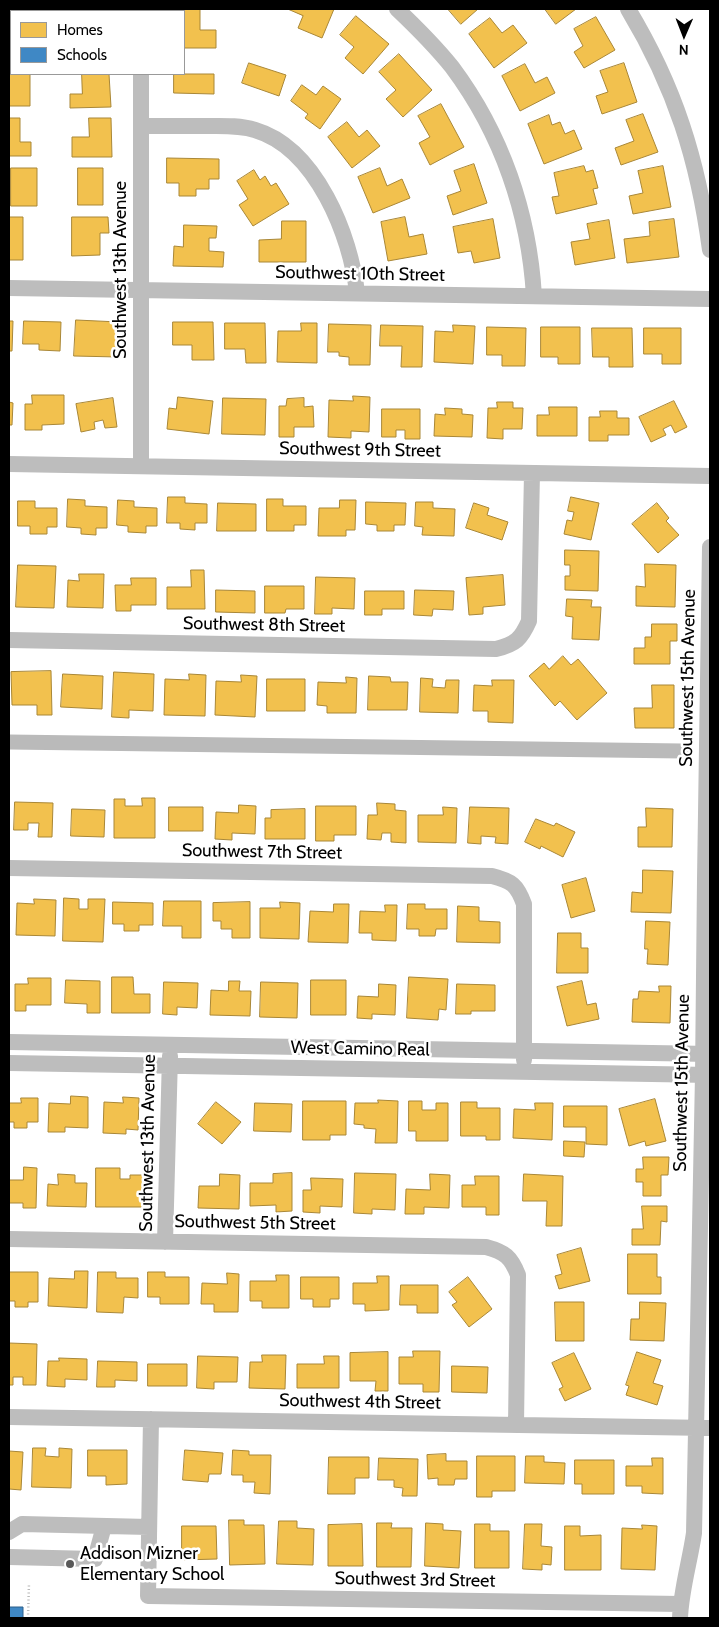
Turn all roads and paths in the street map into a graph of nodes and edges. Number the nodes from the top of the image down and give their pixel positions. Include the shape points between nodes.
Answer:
1 (397, 9) edge
2 (628, 9) edge
3 (140, 75) edge
4 (141, 126) junction
5 (710, 250) edge
6 (9, 288) edge
7 (141, 290) junction
8 (357, 294) junction
9 (534, 296) junction
10 (710, 299) edge
11 (9, 464) edge
12 (141, 466) junction
13 (532, 473) junction
14 (710, 476) edge
15 (710, 547) edge
16 (9, 640) edge
17 (709, 652) edge
18 (9, 868) edge
19 (707, 879) edge
20 (9, 1042) edge
21 (170, 1045) junction
22 (524, 1050) junction
23 (707, 1053) edge
24 (9, 1062) edge
25 (170, 1066) junction
26 (524, 1072) junction
27 (707, 1075) edge
28 (9, 1239) edge
29 (165, 1242) junction
30 (704, 1250) edge
31 (9, 1417) edge
32 (150, 1419) junction
33 (516, 1425) junction
34 (703, 1428) edge
35 (104, 1526) junction
36 (149, 1527) junction
37 (9, 1532) edge
38 (9, 1557) edge
39 (29, 1583) dead end
40 (680, 1611) edge
41 (28, 1618) edge

1 - 9 street via 425,35 451,67 475,101 506,162 528,242
2 - 5 street via 666,80 684,126 701,190
3 - 4 street, Southwest 13th Avenue
4 - 7 street, Southwest 13th Avenue
4 - 8 street via 238,126 271,136 285,146 315,178 330,202 350,253
6 - 7 street, Southwest 10th Street
7 - 8 street, Southwest 10th Street
7 - 12 street, Southwest 13th Avenue
8 - 9 street, Southwest 10th Street
9 - 10 street, Southwest 10th Street
11 - 12 street, Southwest 9th Street
12 - 13 street, Southwest 9th Street
13 - 14 street, Southwest 9th Street
13 - 16 street, Southwest 8th Street via 529,621 523,635 512,645 496,648
15 - 17 street, Southwest 15th Avenue
17 - 19 street, Southwest 15th Avenue
18 - 22 street, Southwest 7th Street via 492,876 507,880 518,889 524,904
19 - 23 street, Southwest 15th Avenue
20 - 21 street, West Camino Real
21 - 22 street, West Camino Real
21 - 25 street, Southwest 13th Avenue
22 - 23 street, West Camino Real
22 - 26 street
23 - 27 street, Southwest 15th Avenue
24 - 25 street, West Camino Real
25 - 26 street, West Camino Real
25 - 29 street, Southwest 13th Avenue
26 - 27 street, West Camino Real
27 - 30 street, Southwest 15th Avenue
28 - 29 street, Southwest 5th Street
29 - 33 street, Southwest 5th Street via 486,1247 500,1250 512,1260 518,1275
30 - 34 street, Southwest 15th Avenue
31 - 32 street, Southwest 4th Street
32 - 33 street, Southwest 4th Street
32 - 36 street
33 - 34 street, Southwest 4th Street
34 - 40 street, Southwest 15th Avenue via 694,1533
35 - 36 street
35 - 37 street via 22,1524
35 - 38 street via 95,1559
36 - 40 street, Southwest 3rd Street via 148,1596
39 - 41 path

